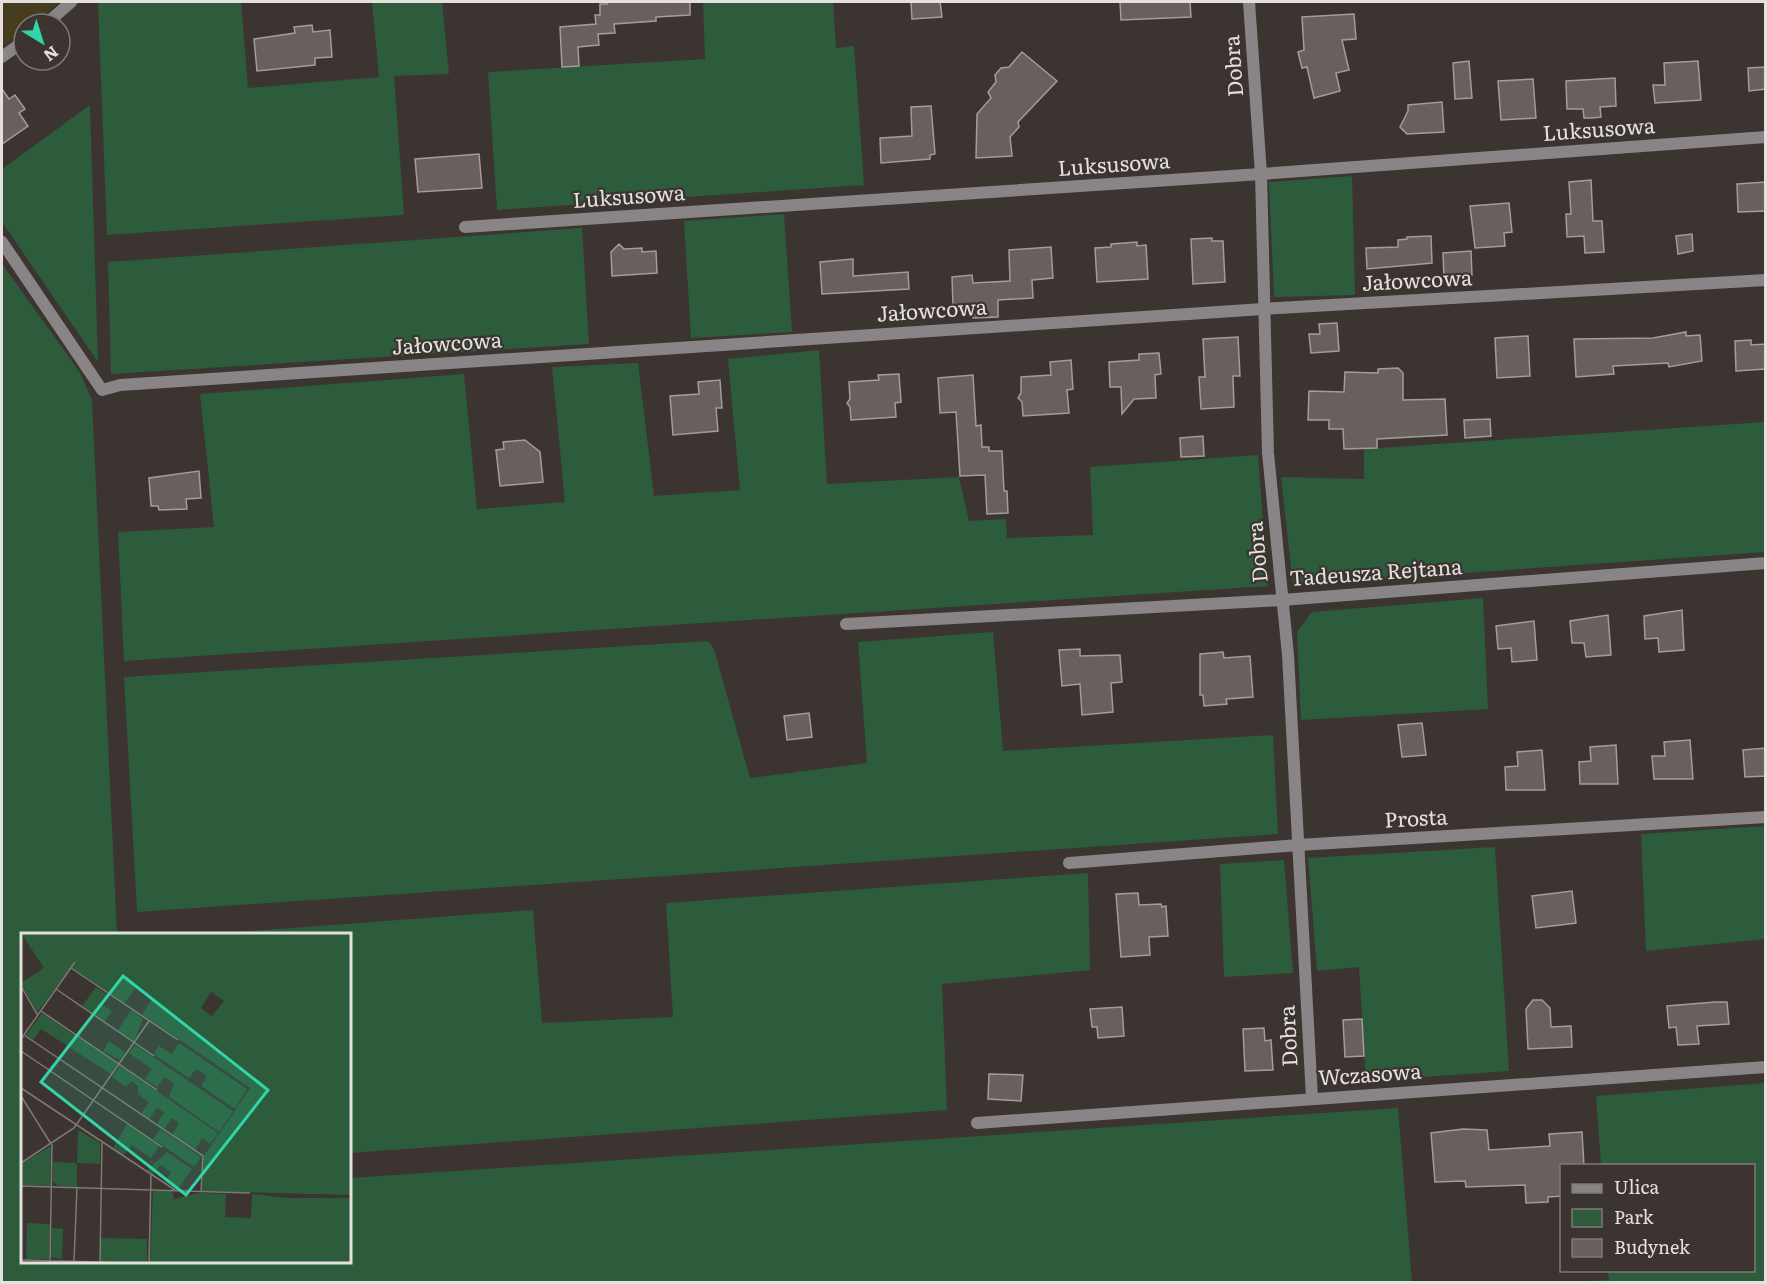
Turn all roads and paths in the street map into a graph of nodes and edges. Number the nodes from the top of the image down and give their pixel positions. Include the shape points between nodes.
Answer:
1 (71, 2) edge
2 (1249, 2) edge
3 (60, 12) edge
4 (1766, 137) edge
5 (1261, 174) junction
6 (465, 227) dead end
7 (2, 242) edge
8 (1766, 280) edge
9 (1263, 309) junction
10 (1766, 563) edge
11 (1282, 600) junction
12 (846, 624) dead end
13 (1766, 817) edge
14 (1298, 845) junction
15 (1070, 863) dead end
16 (1766, 1067) edge
17 (1312, 1098) junction
18 (977, 1123) dead end

1 - 3 street
2 - 5 street, Dobra
4 - 5 street, Luksusowa
5 - 6 street, Luksusowa
5 - 9 street, Dobra
7 - 9 street, Jałowcowa via 102,390 120,385
8 - 9 street, Jałowcowa
9 - 11 street, Dobra via 1268,453
10 - 11 street, Tadeusza Rejtana
11 - 12 street, Tadeusza Rejtana
11 - 14 street, Dobra
13 - 14 street, Prosta
14 - 15 street, Prosta
14 - 17 street, Dobra
16 - 17 street, Wczasowa
17 - 18 street, Wczasowa

